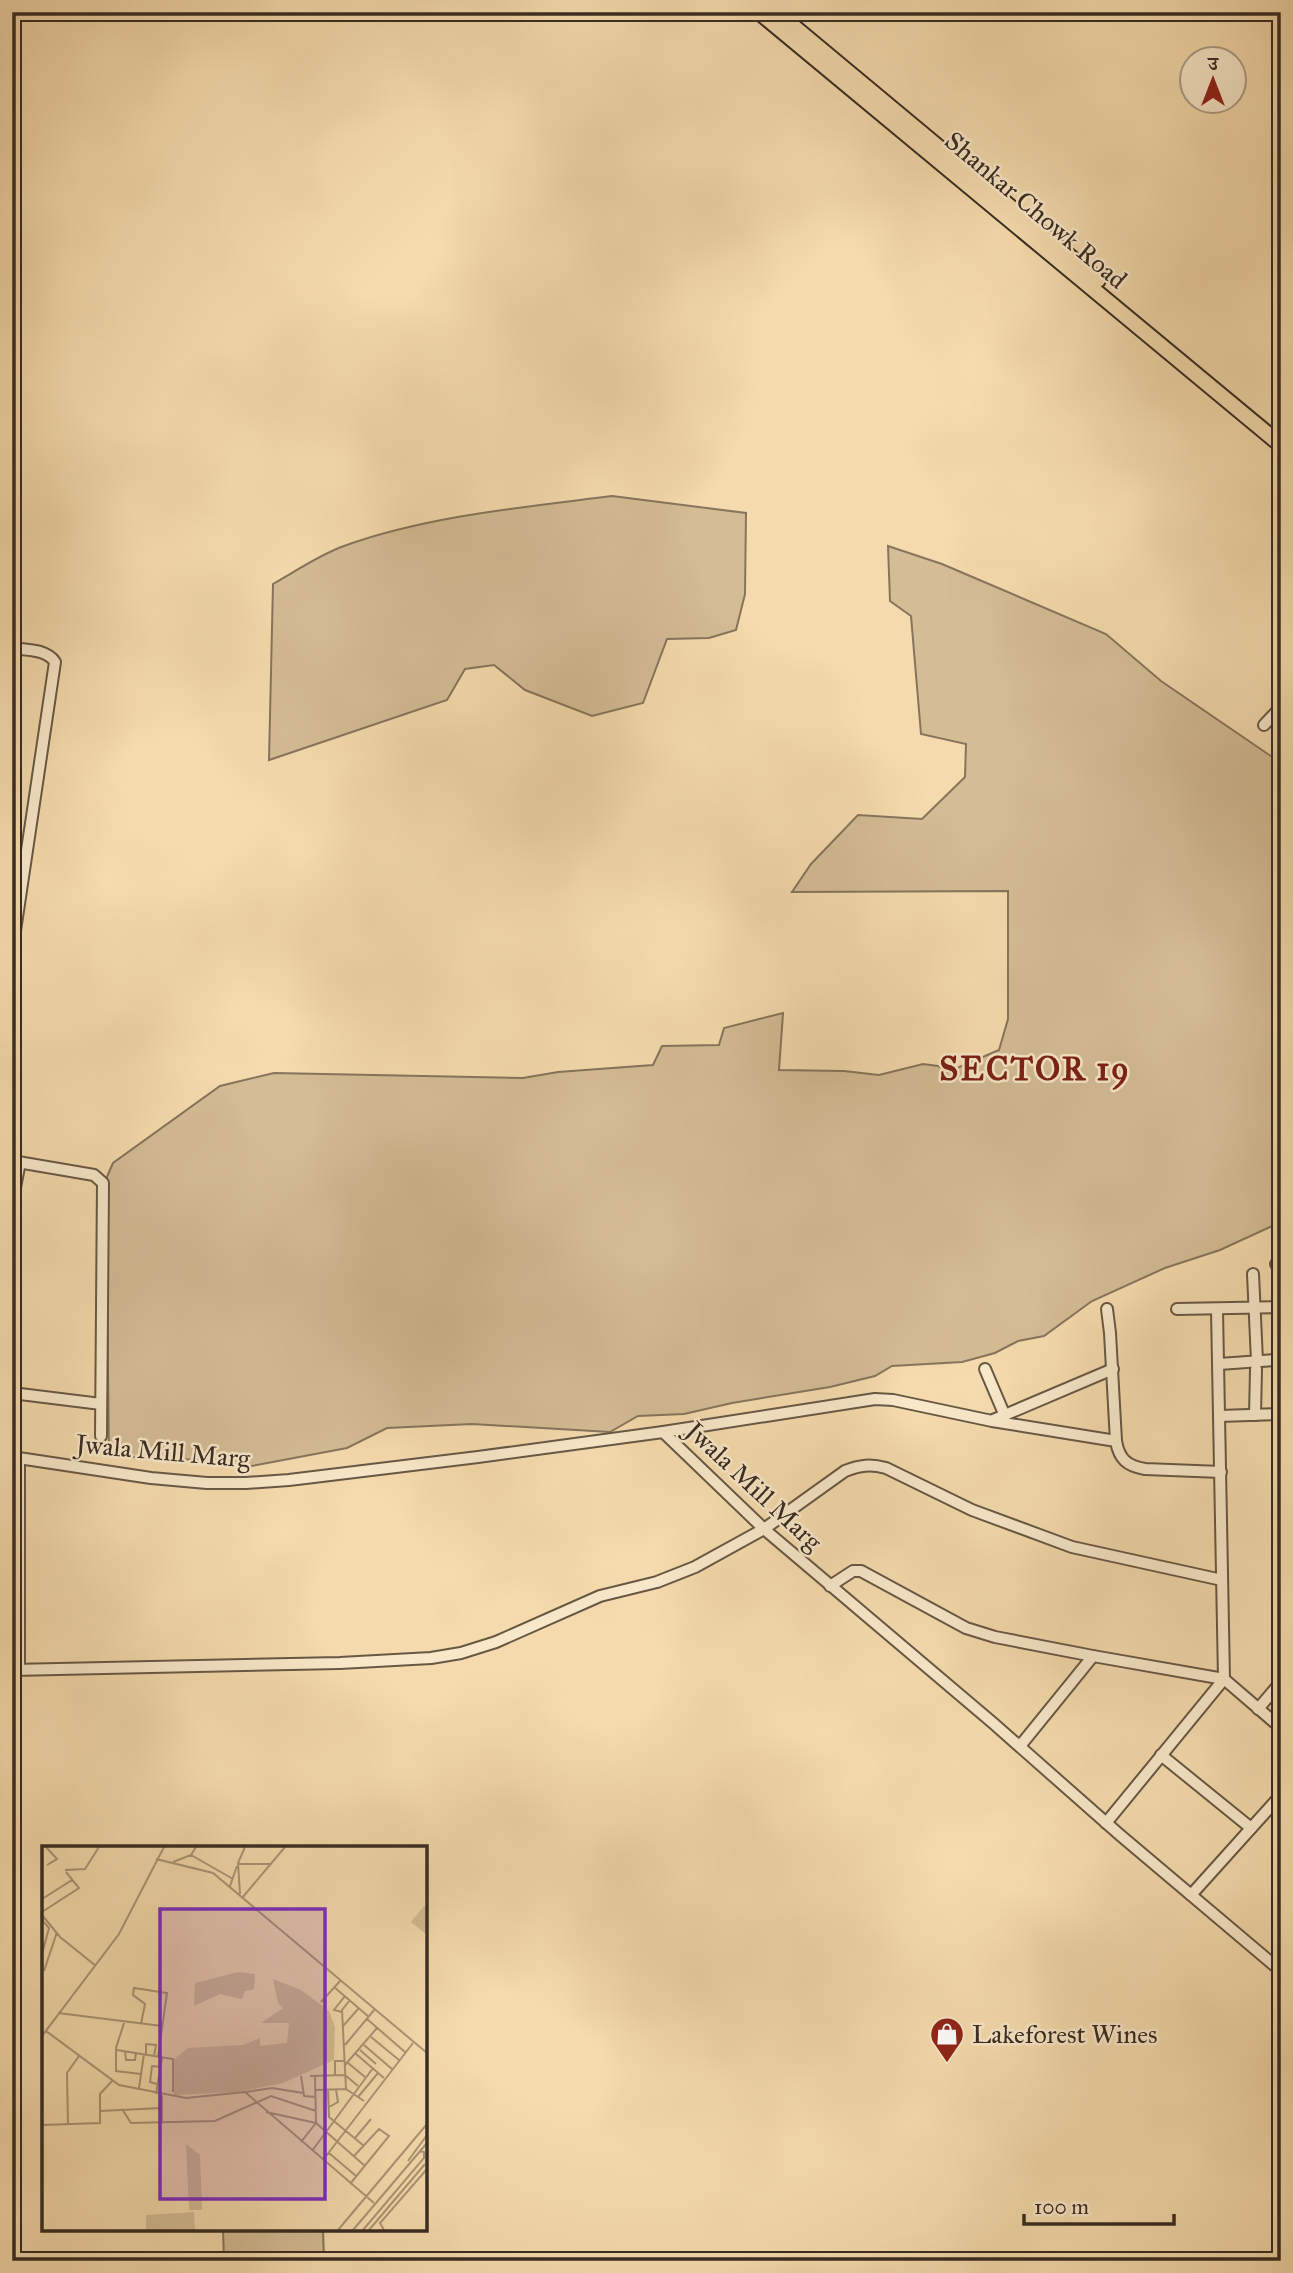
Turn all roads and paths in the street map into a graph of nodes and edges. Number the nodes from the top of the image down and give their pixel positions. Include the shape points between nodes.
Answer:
1 (759, 12) edge
2 (776, 12) edge
3 (1281, 435) edge
4 (1281, 445) edge
5 (12, 648) edge
6 (1281, 707) edge
7 (1264, 725) dead end
8 (15, 916) edge
9 (12, 951) edge
10 (16, 1162) edge
11 (12, 1203) edge
12 (1253, 1274) dead end
13 (1281, 1307) edge
14 (1107, 1308) dead end
15 (1254, 1308) junction
16 (1177, 1309) dead end
17 (1217, 1310) junction
18 (1278, 1360) dead end
19 (1219, 1364) junction
20 (1256, 1365) junction
21 (985, 1369) dead end
22 (1113, 1369) junction
23 (12, 1393) edge
24 (101, 1404) junction
25 (1281, 1414) edge
26 (1255, 1415) junction
27 (1005, 1416) junction
28 (1219, 1416) junction
29 (992, 1421) junction
30 (663, 1432) junction
31 (101, 1436) dead end
32 (1116, 1441) junction
33 (15, 1458) edge
34 (1221, 1472) junction
35 (764, 1530) junction
36 (16, 1562) edge
37 (1222, 1580) junction
38 (830, 1586) junction
39 (1093, 1656) junction
40 (16, 1670) edge
41 (1224, 1679) junction
42 (1281, 1682) edge
43 (1258, 1709) junction
44 (1281, 1728) edge
45 (1020, 1746) junction
46 (1161, 1755) junction
47 (1281, 1795) edge
48 (1106, 1823) junction
49 (1251, 1828) junction
50 (1191, 1895) junction
51 (1279, 1966) edge

1 - 4 main road, Shankar Chowk Road
2 - 3 main road, Shankar Chowk Road
5 - 8 street via 44,653 55,662
6 - 7 street
8 - 9 street
10 - 11 street
10 - 24 street via 94,1175 103,1184
12 - 15 street
13 - 15 street
14 - 22 street
15 - 17 street
15 - 20 street
16 - 17 street
17 - 19 street
18 - 20 street
19 - 20 street
19 - 28 street
20 - 26 street
21 - 27 street
22 - 27 street
22 - 32 street
23 - 24 street
24 - 31 street
25 - 26 street
26 - 28 street
27 - 29 street
28 - 34 street
29 - 30 street via 875,1399
29 - 32 street
30 - 33 street, Jwala Mill Marg via 246,1483 151,1478
30 - 35 street, Jwala Mill Marg
32 - 34 street via 1124,1462 1133,1467
33 - 36 street
34 - 37 street
35 - 37 street via 845,1471 872,1465 1061,1543
35 - 38 street, Jwala Mill Marg
35 - 40 street via 695,1567 600,1596 461,1653 340,1663
36 - 40 street
37 - 41 street
38 - 39 street via 861,1571 966,1628
38 - 45 street, Jwala Mill Marg
39 - 41 street
39 - 45 street
41 - 43 street
41 - 46 street
42 - 43 street
43 - 44 street
45 - 48 street, Jwala Mill Marg
46 - 48 street
46 - 49 street
47 - 49 street
48 - 50 street, Jwala Mill Marg
49 - 50 street
50 - 51 street, Jwala Mill Marg

